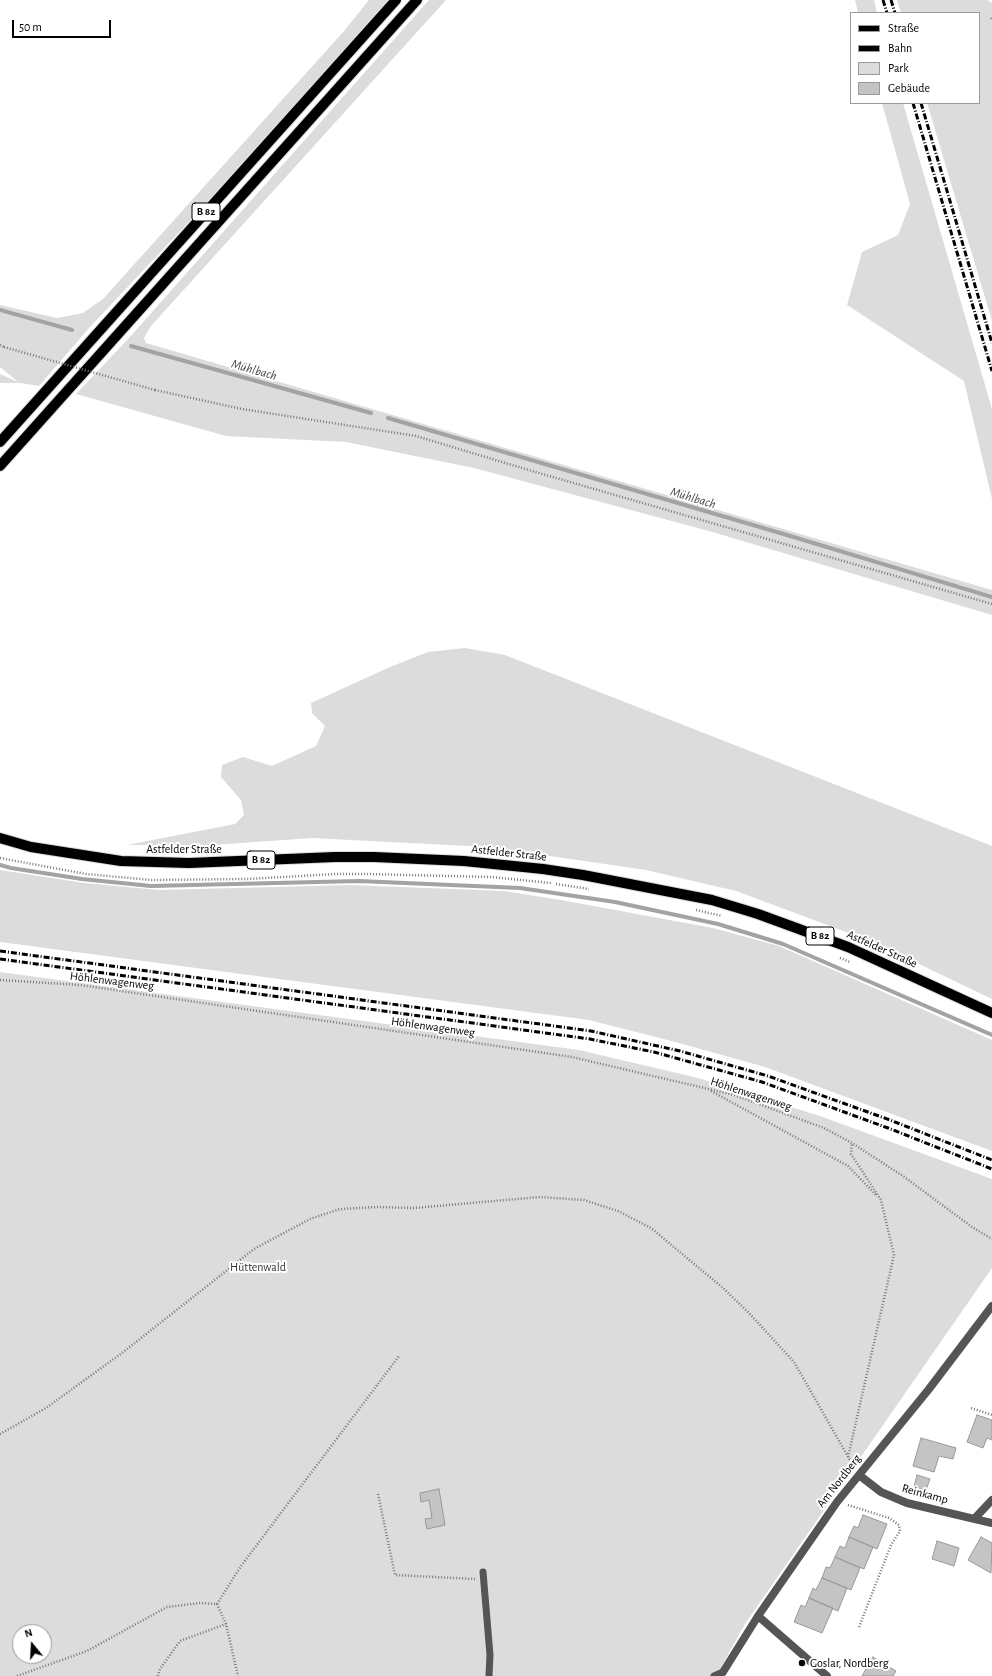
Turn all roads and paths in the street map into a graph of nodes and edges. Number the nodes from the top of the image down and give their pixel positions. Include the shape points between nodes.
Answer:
1 (396, 0) edge
2 (417, 0) edge
3 (0, 345) edge
4 (0, 442) edge
5 (0, 466) edge
6 (992, 604) edge
7 (0, 838) edge
8 (0, 858) edge
9 (597, 890) dead end
10 (690, 909) dead end
11 (724, 917) dead end
12 (835, 955) dead end
13 (856, 965) dead end
14 (0, 980) edge
15 (992, 1013) edge
16 (708, 1089) junction
17 (852, 1143) junction
18 (881, 1200) junction
19 (992, 1239) edge
20 (992, 1306) edge
21 (399, 1356) dead end
22 (971, 1408) dead end
23 (992, 1415) edge
24 (0, 1434) edge
25 (858, 1474) junction
26 (378, 1494) dead end
27 (992, 1500) edge
28 (837, 1502) junction
29 (975, 1518) junction
30 (992, 1523) edge
31 (483, 1576) joint
32 (217, 1604) junction
33 (758, 1616) junction
34 (226, 1624) junction
35 (859, 1626) dead end
36 (721, 1674) edge
37 (17, 1676) edge
38 (158, 1676) edge
39 (238, 1676) edge
40 (489, 1676) edge
41 (714, 1676) edge
42 (827, 1676) edge

1 - 4 main road, B 82
2 - 5 main road, B 82
3 - 6 path, bridge via 155,390 242,410 416,436
7 - 15 main road, Astfelder Straße / B 82 via 31,847 121,861 189,863 374,857 464,861 583,875 712,900 758,914 848,947
8 - 9 path via 86,874 152,880 366,874 491,877
10 - 11 path
12 - 13 path
14 - 16 path, Höhlenwagenweg via 80,985 572,1057
16 - 17 path, Höhlenwagenweg via 734,1095 824,1128
16 - 18 path via 848,1166
17 - 18 path via 851,1154
17 - 19 path, Höhlenwagenweg
18 - 24 path via 894,1255 848,1457 794,1362 750,1313 652,1228 618,1211 584,1200 540,1197 414,1208 340,1209 310,1218 254,1249 122,1353 46,1408
20 - 25 street, Am Nordberg via 929,1390
21 - 32 path via 241,1566
22 - 23 path
25 - 28 street, Am Nordberg
25 - 29 street, Reinkamp via 881,1492 907,1503
26 - 31 path via 395,1575
27 - 29 street
28 - 33 street, Am Nordberg
28 - 35 path via 890,1518 899,1525 900,1531 891,1546
29 - 30 street, Reinkamp
31 - 40 lane via 490,1655
32 - 34 path
32 - 37 path via 200,1603 167,1608 87,1651
33 - 36 street, Am Nordberg
33 - 42 street
34 - 38 path via 180,1641 160,1669
34 - 39 path
36 - 41 lane, Am Nordberg

